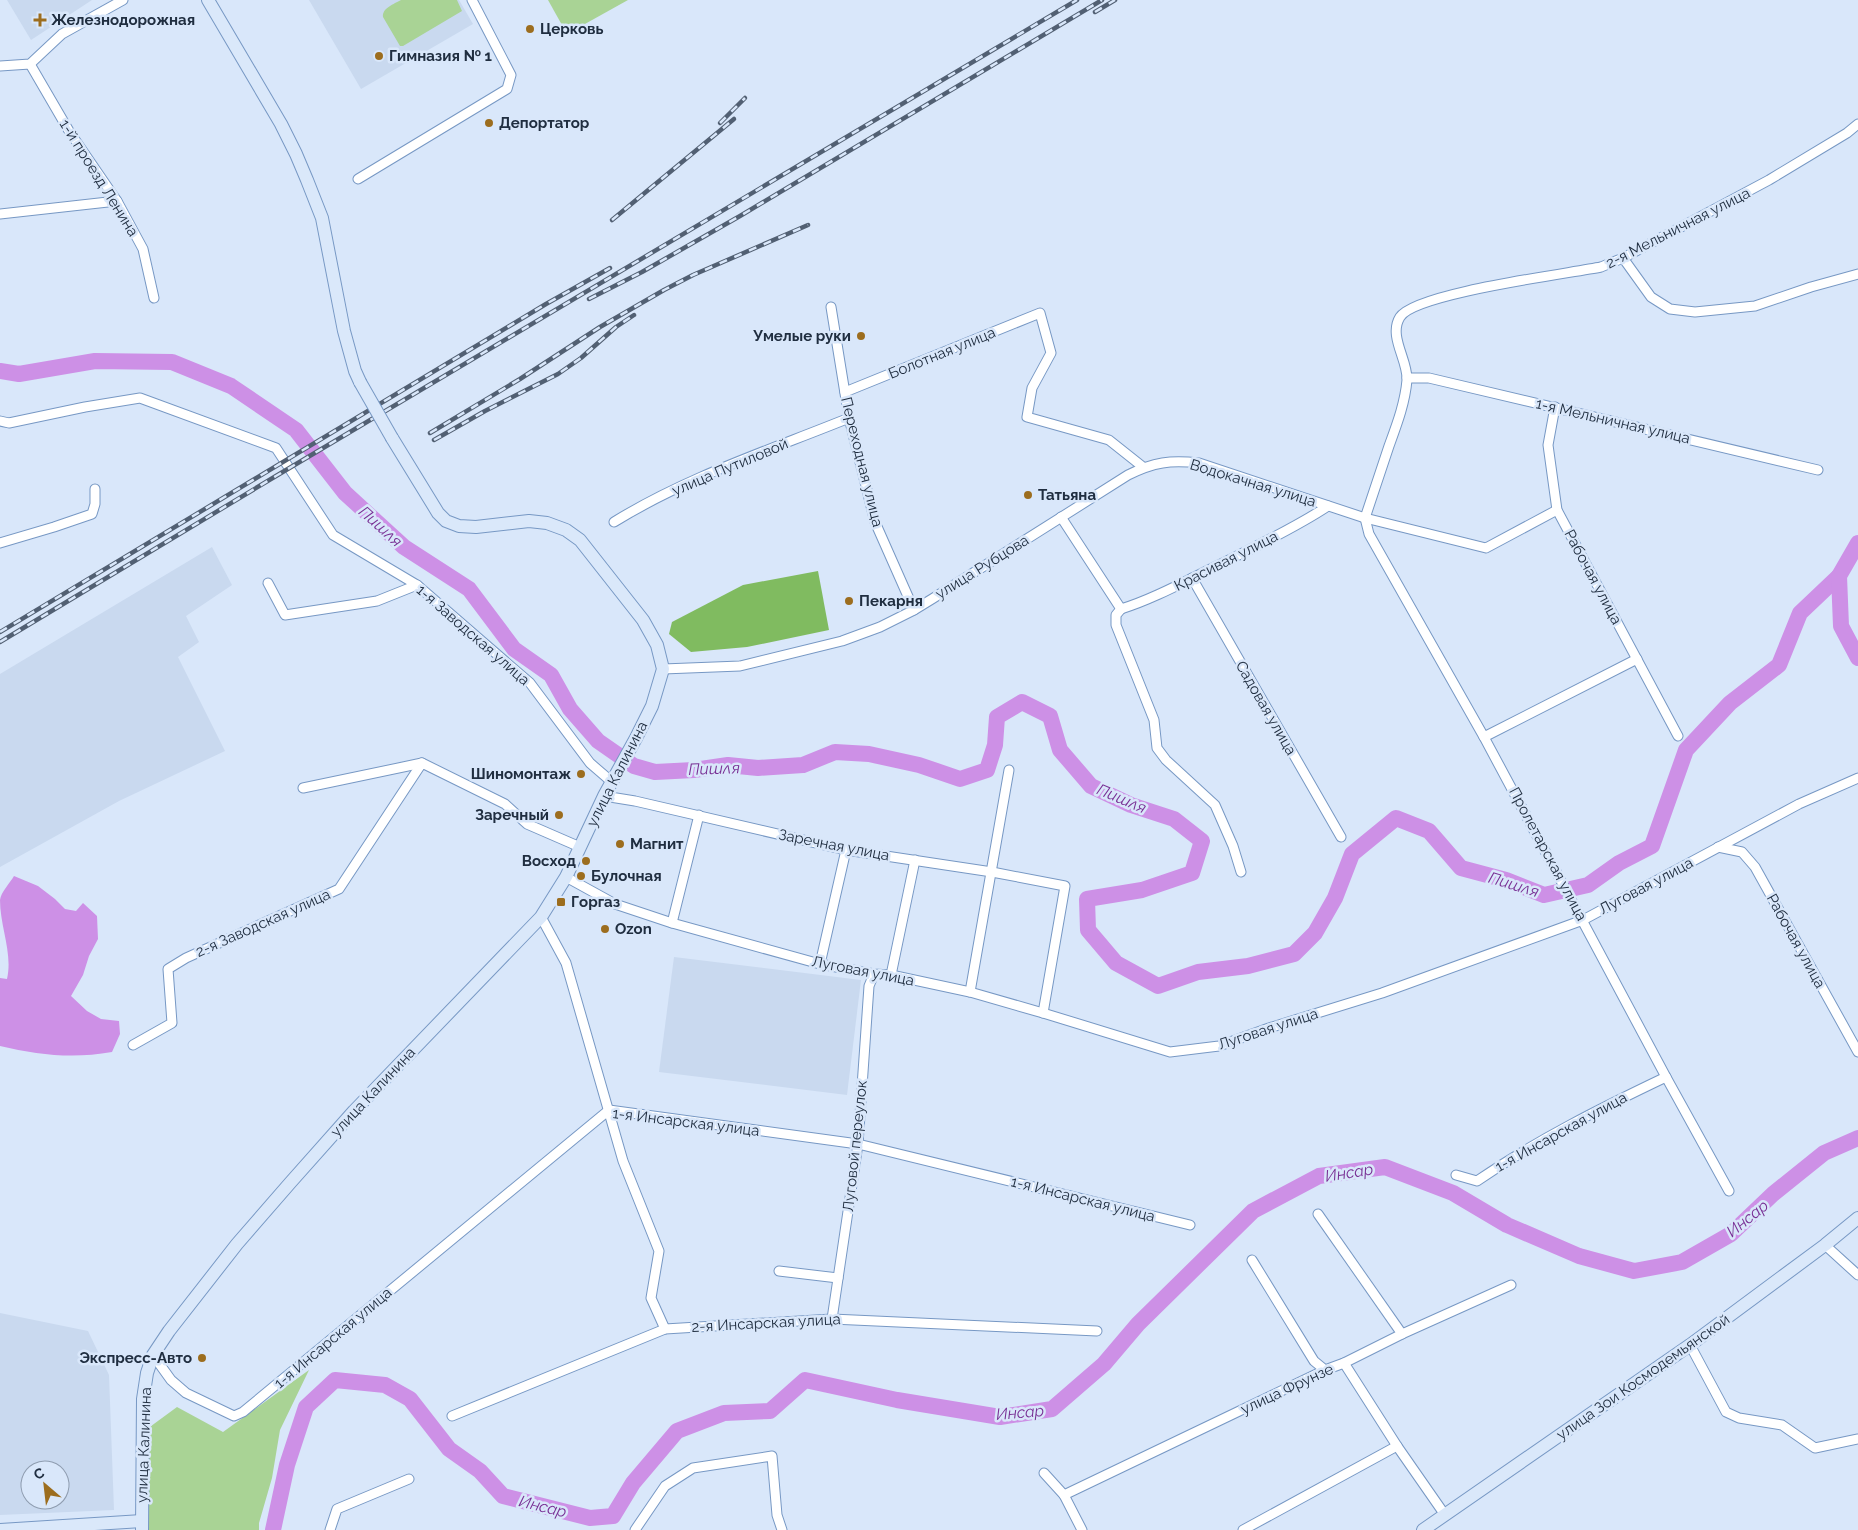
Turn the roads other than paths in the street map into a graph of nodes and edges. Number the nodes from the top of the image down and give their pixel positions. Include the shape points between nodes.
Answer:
1 (123, 0) edge
2 (208, 0) edge
3 (472, 0) edge
4 (30, 64) junction
5 (0, 66) edge
6 (1858, 124) edge
7 (358, 179) dead end
8 (117, 202) junction
9 (0, 214) edge
10 (1623, 258) junction
11 (1858, 274) edge
12 (154, 298) dead end
13 (831, 307) dead end
14 (1407, 378) junction
15 (845, 392) junction
16 (1555, 407) junction
17 (849, 418) junction
18 (0, 420) edge
19 (1144, 467) junction
20 (1818, 470) dead end
21 (95, 489) dead end
22 (1328, 506) junction
23 (1557, 510) junction
24 (1061, 517) junction
25 (1364, 518) junction
26 (614, 522) dead end
27 (0, 543) edge
28 (1192, 578) junction
29 (268, 583) dead end
30 (417, 585) junction
31 (1121, 609) junction
32 (914, 610) junction
33 (1637, 659) junction
34 (663, 669) junction
35 (1678, 736) dead end
36 (1484, 737) junction
37 (422, 763) junction
38 (1009, 770) dead end
39 (615, 777) junction
40 (1858, 778) edge
41 (303, 788) dead end
42 (604, 796) junction
43 (699, 815) junction
44 (1340, 837) dead end
45 (580, 847) junction
46 (1718, 847) junction
47 (846, 850) junction
48 (916, 860) junction
49 (992, 872) junction
50 (1241, 872) dead end
51 (566, 877) junction
52 (541, 917) junction
53 (1583, 920) junction
54 (672, 922) junction
55 (820, 964) junction
56 (874, 974) junction
57 (891, 975) junction
58 (970, 992) junction
59 (1043, 1013) junction
60 (133, 1045) dead end
61 (1858, 1052) edge
62 (1666, 1077) junction
63 (609, 1110) junction
64 (858, 1144) junction
65 (1456, 1175) dead end
66 (1729, 1191) dead end
67 (1318, 1214) dead end
68 (1858, 1218) edge
69 (1190, 1225) dead end
70 (1825, 1246) junction
71 (1252, 1260) dead end
72 (779, 1271) dead end
73 (1858, 1275) edge
74 (838, 1278) junction
75 (1511, 1284) dead end
76 (832, 1319) junction
77 (665, 1328) junction
78 (1096, 1331) dead end
79 (1402, 1334) junction
80 (1690, 1345) junction
81 (153, 1355) junction
82 (1344, 1363) junction
83 (1325, 1370) junction
84 (452, 1416) dead end
85 (1858, 1439) edge
86 (1397, 1446) junction
87 (1044, 1473) dead end
88 (409, 1479) dead end
89 (1064, 1495) junction
90 (1445, 1516) junction
91 (142, 1526) edge
92 (0, 1530) edge
93 (330, 1530) edge
94 (635, 1530) edge
95 (782, 1530) edge
96 (1082, 1530) edge
97 (1243, 1530) edge
98 (1423, 1530) edge

1 - 4 street via 62,34
2 - 34 main road, bridge via 281,124 307,180 322,218 355,371 438,513 446,521 459,526 529,521 566,530 580,540 643,620 657,645
3 - 7 street via 511,75 507,89
4 - 5 street
4 - 8 street, 1-й проезд Ленина via 69,131
6 - 10 street, 2-я Мельничная улица via 1769,180
8 - 9 street
8 - 12 street, 1-й проезд Ленина via 143,249
10 - 11 street via 1651,296 1670,309 1695,312 1755,306
10 - 14 street, 2-я Мельничная улица via 1601,268 1453,294 1416,306 1400,316 1396,327
13 - 15 street, Переходная улица
14 - 16 street, 1-я Мельничная улица via 1429,378
14 - 25 street via 1403,406
15 - 17 street, Переходная улица
15 - 19 street, Болотная улица via 1040,313 1051,353 1032,388 1027,417 1109,440
16 - 20 street, 1-я Мельничная улица
16 - 23 street, Рабочая улица via 1548,445
17 - 26 street, улица Путиловой via 702,477
17 - 32 street, Переходная улица via 875,522
18 - 30 street, 1-я Заводская улица via 9,423 140,398 276,448 333,535
19 - 22 street, Водокачная улица via 1173,461 1199,463
19 - 24 street, улица Рубцова
21 - 27 street via 92,514
22 - 25 street, Водокачная улица
22 - 28 street, Красивая улица via 1306,521
23 - 25 street, Водокачная улица via 1486,548
23 - 33 street, Рабочая улица
24 - 31 street
24 - 32 street, улица Рубцова
25 - 36 street, Пролетарская улица
28 - 31 street, Красивая улица
28 - 44 street, Садовая улица
29 - 30 street via 285,615 377,601
30 - 39 street, 1-я Заводская улица via 530,683 590,763
31 - 50 street via 1116,615 1116,625 1154,720 1157,748 1215,805
32 - 34 street, улица Рубцова via 842,641 740,666
33 - 35 street, Рабочая улица
33 - 36 street
34 - 39 main road, улица Калинина via 652,706
36 - 53 street, Пролетарская улица
37 - 41 street
37 - 45 street via 506,804 527,824
37 - 60 street, 2-я Заводская улица via 339,889 168,969 172,1024
38 - 49 street
39 - 42 main road, улица Калинина
40 - 46 street, Луговая улица via 1799,804
42 - 43 street, Заречная улица
42 - 45 main road, улица Калинина
43 - 47 street, Заречная улица
43 - 54 street
45 - 51 main road, улица Калинина
46 - 53 street, Луговая улица
46 - 61 street, Рабочая улица via 1742,852 1755,868
47 - 48 street, Заречная улица
47 - 55 street
48 - 49 street, Заречная улица
48 - 57 street
49 - 58 street
49 - 59 street, Заречная улица via 1065,886
51 - 52 main road, улица Калинина
51 - 54 street, Луговая улица via 615,904
52 - 63 street via 566,963
52 - 81 main road, улица Калинина via 354,1110 290,1182 237,1244
53 - 59 street, Луговая улица via 1382,993 1219,1046 1170,1052
53 - 62 street, Пролетарская улица
54 - 55 street, Луговая улица
55 - 56 street, Луговая улица
56 - 57 street, Луговая улица
56 - 64 street, Луговой переулок via 869,986
57 - 58 street, Луговая улица
58 - 59 street, Луговая улица
62 - 65 street, 1-я Инсарская улица via 1554,1133 1477,1181
62 - 66 street, Пролетарская улица
63 - 64 street, 1-я Инсарская улица
63 - 77 street via 623,1161 659,1251 652,1298
63 - 81 street, 1-я Инсарская улица via 243,1412 234,1416 186,1393 171,1380
64 - 69 street, 1-я Инсарская улица
64 - 74 street, Луговой переулок
67 - 79 street
68 - 70 main road, улица Зои Космодемьянской
70 - 73 street
70 - 80 main road, улица Зои Космодемьянской
71 - 83 street via 1314,1361
72 - 74 street
74 - 76 street, Луговой переулок
75 - 79 street, улица Фрунзе
76 - 77 street, 2-я Инсарская улица
76 - 78 street, 2-я Инсарская улица
77 - 84 street, 2-я Инсарская улица
79 - 82 street, улица Фрунзе
80 - 85 street via 1726,1412 1739,1418 1782,1425 1815,1448
80 - 90 main road, улица Зои Космодемьянской
81 - 91 main road, улица Калинина via 143,1399
82 - 83 street, улица Фрунзе
82 - 86 street
83 - 89 street, улица Фрунзе
86 - 90 street
86 - 97 street
87 - 89 street
88 - 93 street via 337,1509
89 - 96 street
90 - 98 main road, улица Зои Космодемьянской
91 - 92 main road
94 - 95 street via 665,1486 693,1468 772,1456 777,1515

